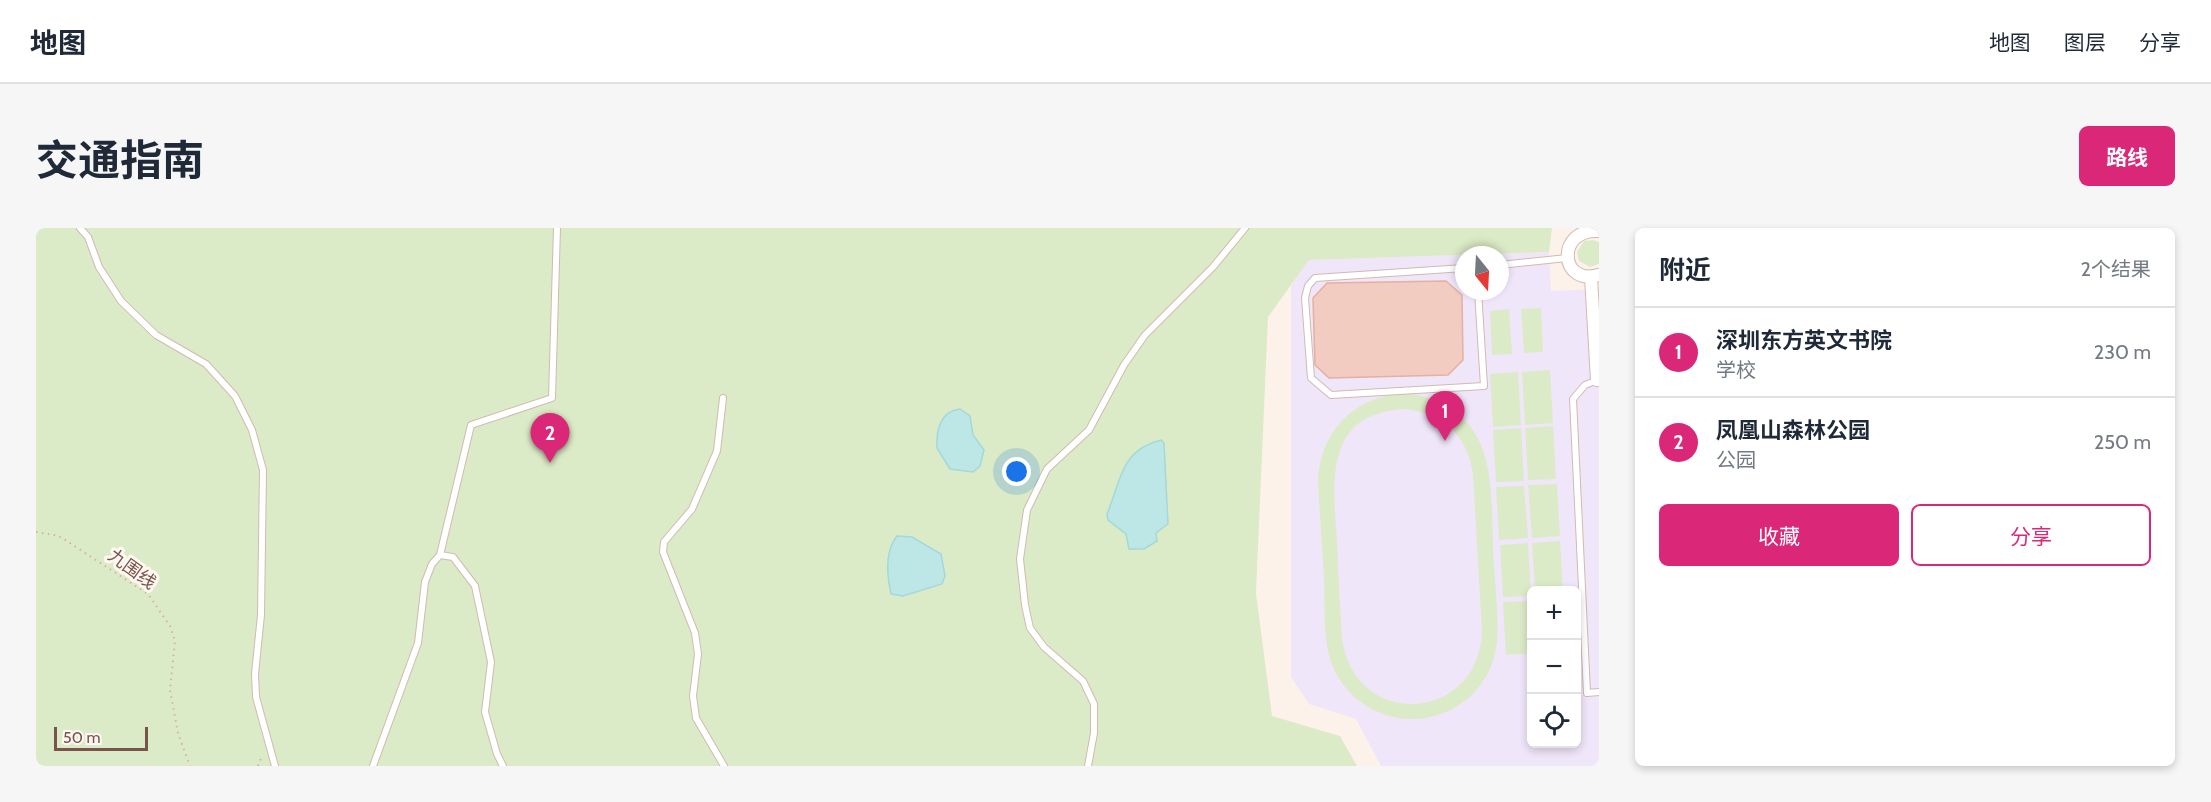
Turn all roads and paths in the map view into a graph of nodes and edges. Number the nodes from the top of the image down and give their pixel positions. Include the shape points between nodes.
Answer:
1 (80, 228) edge
2 (558, 228) edge
3 (1245, 228) edge
4 (1597, 230) edge
5 (1567, 258) junction
6 (1509, 264) edge
7 (1455, 269) edge
8 (1595, 276) edge
9 (1479, 300) edge
10 (1597, 349) edge
11 (1598, 380) edge
12 (723, 398) dead end
13 (36, 532) edge
14 (440, 555) junction
15 (1599, 692) edge
16 (190, 766) edge
17 (275, 766) edge
18 (373, 766) edge
19 (503, 766) edge
20 (724, 766) edge
21 (1088, 766) edge

1 - 17 lane via 121,301 156,335 206,364 235,396 252,430 263,470 256,697
2 - 14 lane via 552,398 471,425
3 - 21 lane via 1213,267 1145,335 1124,364 1089,430 1047,469 1027,510 1020,558 1030,628 1044,647 1083,681 1094,704
4 - 5 street via 1576,234 1568,244
5 - 6 lane
5 - 8 street via 1575,271
7 - 9 lane via 1315,279 1305,298 1311,378 1332,395 1484,386
8 - 10 street
10 - 11 street
11 - 15 lane via 1585,385 1573,399 1587,693
12 - 20 lane via 717,451 692,509 663,542 663,552 695,633 696,718
13 - 16 path, 九围线 via 59,536 148,594 170,626 175,641 170,690
14 - 18 lane via 425,582 418,643
14 - 19 lane via 453,557 475,586 491,662 485,712

